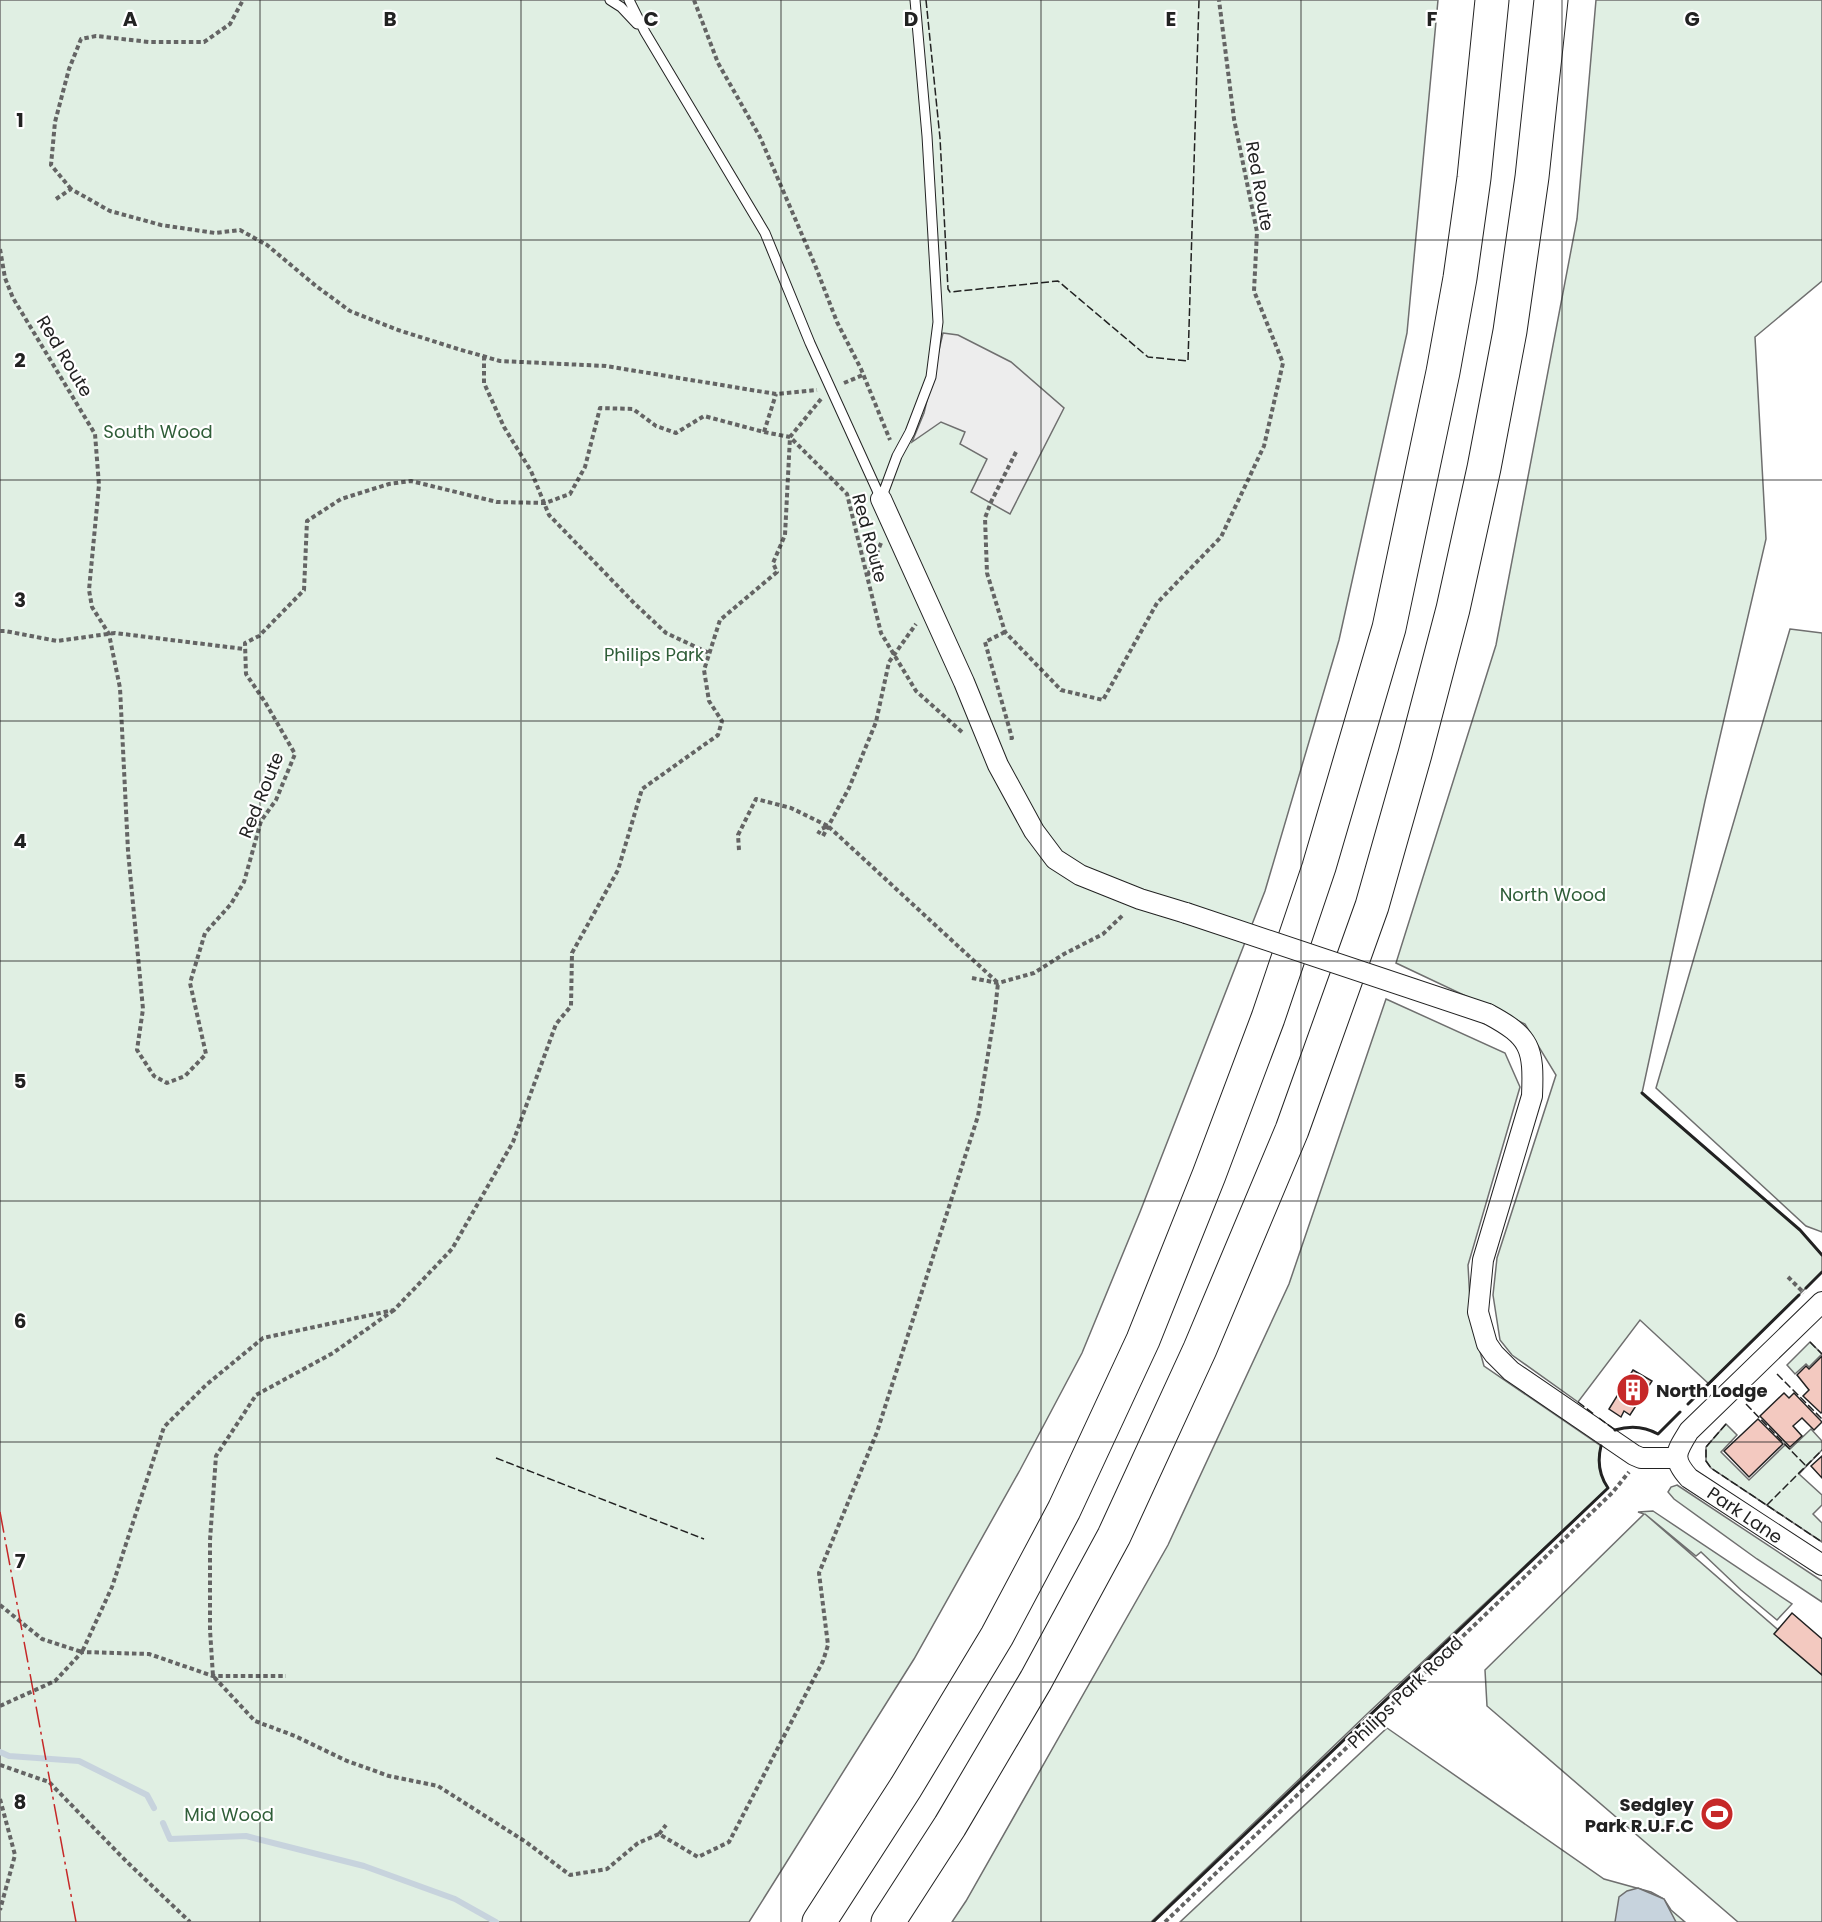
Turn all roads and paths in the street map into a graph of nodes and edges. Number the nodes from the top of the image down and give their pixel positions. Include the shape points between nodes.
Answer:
1 (243, 0) edge
2 (610, 0) edge
3 (629, 0) edge
4 (694, 0) edge
5 (915, 0) edge
6 (1219, 0) edge
7 (1492, 0) edge
8 (1551, 0) edge
9 (645, 32) junction
10 (71, 189) junction
11 (56, 199) dead end
12 (0, 249) edge
13 (484, 356) junction
14 (863, 375) junction
15 (852, 379) dead end
16 (830, 389) junction
17 (776, 394) junction
18 (764, 432) junction
19 (790, 437) junction
20 (1016, 452) dead end
21 (897, 456) junction
22 (881, 499) junction
23 (543, 502) junction
24 (890, 520) junction
25 (867, 576) junction
26 (929, 606) junction
27 (0, 631) edge
28 (1005, 632) junction
29 (109, 634) junction
30 (244, 649) junction
31 (709, 653) junction
32 (894, 654) junction
33 (987, 738) junction
34 (828, 826) junction
35 (821, 835) dead end
36 (739, 850) dead end
37 (1140, 899) junction
38 (972, 978) dead end
39 (998, 983) junction
40 (1822, 1302) edge
41 (394, 1310) junction
42 (1641, 1458) junction
43 (1677, 1458) junction
44 (1822, 1565) edge
45 (0, 1605) edge
46 (82, 1652) junction
47 (213, 1676) junction
48 (286, 1676) dead end
49 (0, 1706) edge
50 (0, 1765) edge
51 (0, 1799) edge
52 (666, 1825) dead end
53 (659, 1834) junction
54 (0, 1910) edge
55 (190, 1922) edge
56 (819, 1922) edge
57 (888, 1922) edge
58 (1165, 1922) edge

1 - 10 path via 230,24 204,42 149,42 96,36 81,39 55,122 51,165
2 - 9 lane
3 - 9 lane
4 - 14 path via 718,63 760,137
5 - 21 lane via 938,322 931,377
6 - 28 path, Red Route via 1234,119 1257,232 1254,291 1283,363 1264,446 1221,537 1157,603 1103,700 1061,690
7 - 56 highway via 1460,278 1389,628 1319,867 1272,1007 1143,1340 1064,1510 997,1636
8 - 57 highway via 1532,177 1484,468 1454,609 1372,906 1292,1130 1200,1349 1114,1536 1036,1680
9 - 16 lane via 765,233
10 - 11 path
10 - 13 path via 110,211 161,225 215,232 240,230 267,245 350,310 398,330
12 - 29 path, Red Route via 13,298 95,434 99,485 89,590 92,607
13 - 17 path via 500,361 606,366
13 - 23 path via 484,383 504,427 531,471
14 - 15 path
14 - 21 path
16 - 17 path
16 - 19 path
16 - 22 lane
17 - 18 path
18 - 19 path
18 - 23 path via 704,416 676,433 656,426 633,409 600,408 585,466 570,494
19 - 25 path, Red Route via 848,494
19 - 31 path via 784,535 773,564 777,572 720,620
20 - 28 path, Red Route via 985,518 987,573
21 - 22 lane
22 - 24 street
23 - 30 path via 497,502 411,481 341,499 307,521 304,590 259,636 245,643
23 - 31 path via 549,515 666,633
24 - 25 path
24 - 26 street
25 - 32 path, Red Route via 881,633
26 - 32 path
26 - 33 street
27 - 29 path via 57,641
28 - 33 path, Red Route via 985,642 1012,738
29 - 30 path
29 - 30 path, Red Route via 120,688 128,851 143,1009 137,1050 154,1076 167,1083 184,1076 206,1054 190,983 205,933 231,904 244,882 261,821 276,800 295,754 246,674
31 - 41 path via 704,670 709,701 722,721 718,735 642,789 618,870 572,953 571,1006 556,1024 513,1142 452,1249
32 - 33 path, Red Route via 916,691 967,736
32 - 34 path via 876,722 849,788
33 - 37 street via 1034,831 1055,859 1080,875
34 - 35 path
34 - 36 path via 791,808 756,799 738,835
34 - 39 path
37 - 39 path via 1103,934 1034,973
37 - 42 street, bridge via 1488,1014 1512,1027 1527,1043 1532,1057 1532,1096 1484,1260 1478,1312 1483,1335 1511,1371
38 - 39 path
39 - 53 path via 978,1116 877,1432 819,1573 828,1645 823,1661 729,1842 698,1857
40 - 43 street via 1689,1431 1679,1446
41 - 46 path via 263,1338 164,1426 111,1587
41 - 47 path via 333,1353 256,1395 216,1456 210,1540
42 - 43 street
42 - 58 path, Philips Park Road via 1612,1493
43 - 44 street, Park Lane via 1689,1478
45 - 46 path via 42,1639
46 - 47 path via 149,1654
46 - 49 path via 55,1681
47 - 48 path
47 - 53 path via 255,1721 389,1776 438,1785 570,1875 607,1869 638,1843
50 - 55 path via 49,1782
51 - 54 path via 15,1855
52 - 53 path

